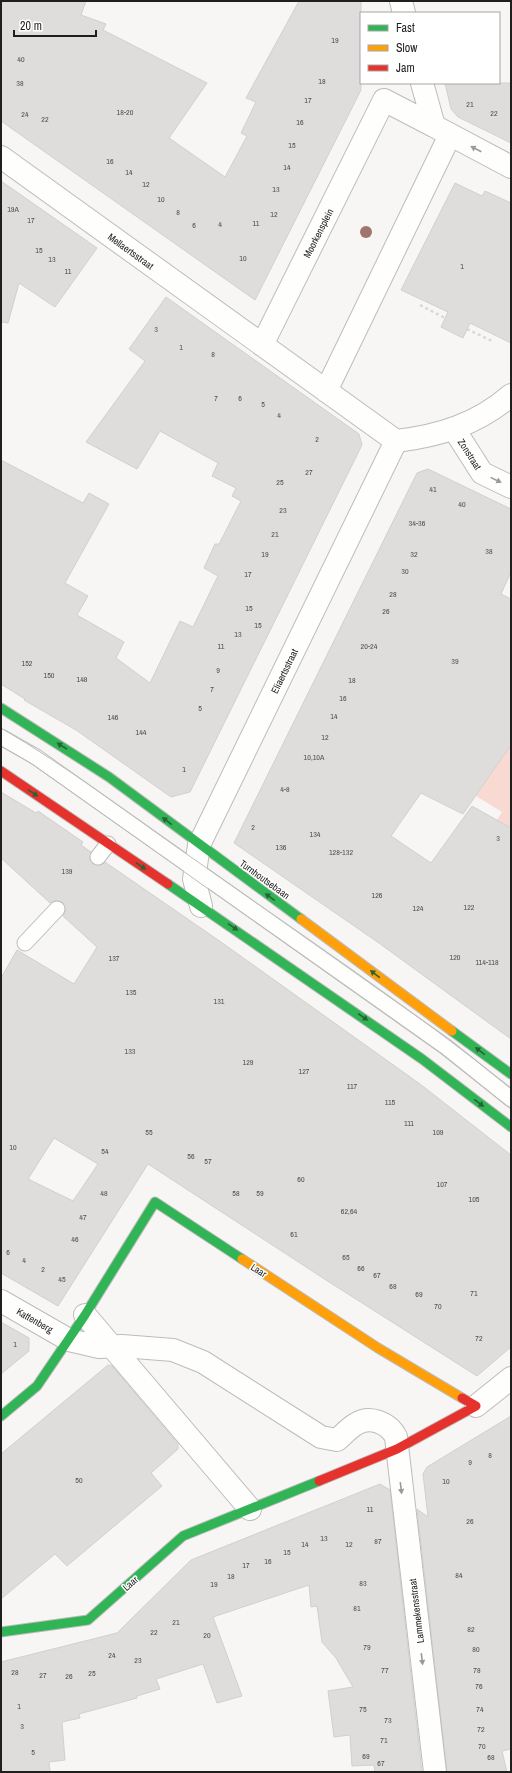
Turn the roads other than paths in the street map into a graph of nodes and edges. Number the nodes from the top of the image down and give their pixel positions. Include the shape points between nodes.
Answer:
1 (400, 1) edge
2 (404, 12) edge
3 (422, 84) edge
4 (442, 131) junction
5 (1, 157) edge
6 (511, 167) edge
7 (262, 345) junction
8 (326, 391) junction
9 (511, 395) edge
10 (454, 429) junction
11 (396, 441) junction
12 (511, 487) edge
13 (1, 708) edge
14 (1, 737) edge
15 (1, 771) edge
16 (108, 844) junction
17 (199, 844) junction
18 (98, 857) dead end
19 (176, 857) junction
20 (196, 870) junction
21 (201, 906) junction
22 (56, 909) dead end
23 (26, 943) dead end
24 (511, 1074) edge
25 (511, 1099) edge
26 (511, 1127) edge
27 (1, 1301) edge
28 (85, 1315) junction
29 (69, 1340) junction
30 (111, 1346) junction
31 (511, 1378) edge
32 (476, 1406) junction
33 (1, 1416) edge
34 (397, 1449) junction
35 (250, 1509) junction
36 (1, 1632) edge
37 (435, 1772) edge

1 - 2 street
3 - 4 street
6 -> 4 street, Moorkensplein
4 - 7 street, Moorkensplein via 384,100
4 - 8 street
5 - 7 street, Mellaertsstraat
7 - 8 street
8 - 11 street
9 - 10 street via 494,409
10 - 11 street via 436,435
10 -> 12 street, Zonstraat via 482,473
11 - 17 street, Eliaertsstraat
17 -> 13 main road, Turnhoutsebaan via 109,777
14 - 19 lane via 36,758
15 -> 16 main road
16 - 18 lane
16 -> 21 main road
17 - 19 lane
17 - 20 street, Eliaertsstraat
24 -> 17 main road, Turnhoutsebaan
19 - 20 lane
20 - 21 street, Eliaertsstraat via 194,879
20 - 25 lane via 438,1042
21 -> 26 main road via 422,1060
22 - 23 lane
27 - 29 street, Kattenberg
28 - 29 main road, Laar
28 - 30 street
28 - 32 main road, Laar via 155,1202 378,1348
29 - 30 street via 99,1347
29 - 33 main road, Laar via 37,1386
30 - 34 street via 173,1350 203,1362 321,1437 337,1440 357,1423 377,1421 393,1431
30 - 35 street
31 - 32 street, Laar
32 - 34 main road, Laar
34 - 35 main road, Laar
34 -> 37 street, Lammekensstraat
35 - 36 main road, Laar via 183,1536 88,1620

